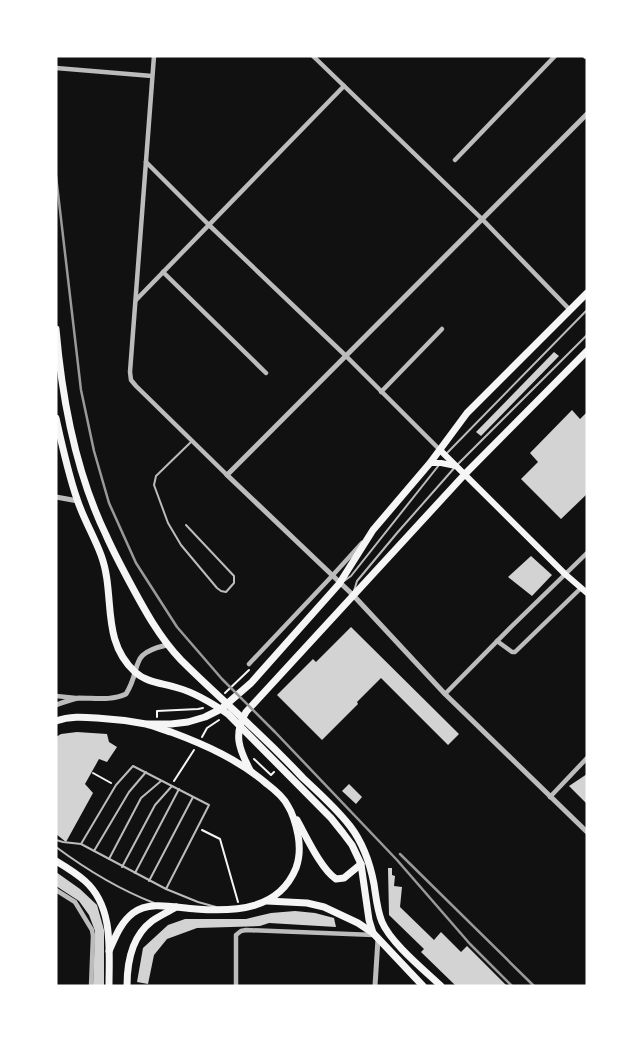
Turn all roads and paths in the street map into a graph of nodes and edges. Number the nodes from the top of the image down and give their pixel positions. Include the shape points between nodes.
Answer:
1 (154, 56) edge
2 (314, 56) edge
3 (555, 56) edge
4 (56, 68) edge
5 (152, 76) junction
6 (344, 86) junction
7 (587, 114) edge
8 (455, 160) dead end
9 (146, 162) junction
10 (482, 219) junction
11 (209, 225) junction
12 (163, 272) junction
13 (587, 293) edge
14 (136, 300) junction
15 (570, 310) junction
16 (587, 310) edge
17 (56, 329) edge
18 (442, 329) dead end
19 (587, 335) edge
20 (587, 351) edge
21 (346, 356) junction
22 (266, 373) dead end
23 (381, 392) junction
24 (56, 418) edge
25 (192, 441) junction
26 (442, 452) junction
27 (430, 463) junction
28 (441, 463) junction
29 (456, 466) junction
30 (465, 474) junction
31 (227, 475) junction
32 (56, 497) edge
33 (78, 501) junction
34 (186, 525) dead end
35 (373, 530) junction
36 (587, 552) edge
37 (565, 574) junction
38 (332, 576) junction
39 (339, 584) junction
40 (584, 591) edge
41 (352, 595) junction
42 (497, 641) junction
43 (167, 645) junction
44 (248, 664) dead end
45 (135, 672) junction
46 (445, 694) junction
47 (56, 696) edge
48 (78, 698) junction
49 (56, 705) edge
50 (228, 714) junction
51 (56, 721) edge
52 (148, 724) junction
53 (207, 728) dead end
54 (252, 757) dead end
55 (587, 758) edge
56 (186, 763) dead end
57 (250, 770) junction
58 (146, 772) junction
59 (274, 772) dead end
60 (93, 773) dead end
61 (107, 780) dead end
62 (161, 780) junction
63 (172, 786) junction
64 (179, 789) junction
65 (194, 797) junction
66 (550, 797) junction
67 (288, 805) junction
68 (587, 832) edge
69 (220, 839) dead end
70 (56, 840) edge
71 (81, 844) junction
72 (56, 847) edge
73 (94, 851) junction
74 (109, 859) junction
75 (56, 861) edge
76 (361, 864) junction
77 (122, 867) junction
78 (135, 874) junction
79 (150, 881) junction
80 (166, 889) junction
81 (56, 890) edge
82 (266, 901) junction
83 (163, 906) junction
84 (176, 907) junction
85 (228, 910) junction
86 (240, 910) dead end
87 (375, 936) junction
88 (109, 951) junction
89 (91, 986) edge
90 (109, 986) edge
91 (127, 986) edge
92 (236, 986) edge
93 (376, 986) edge
94 (423, 986) edge
95 (441, 986) edge

1 - 5 street
2 - 6 street
3 - 8 street
4 - 5 street
5 - 9 street
6 - 10 street
6 - 11 street
7 - 10 street
9 - 11 street
9 - 14 street
10 - 15 street
10 - 21 street
11 - 12 street
11 - 21 street
12 - 14 street
12 - 22 street
13 - 15 main road
14 - 25 street via 131,380
15 - 26 main road via 467,413
16 - 26 lane
17 - 43 main road via 68,417 87,490 119,562
18 - 23 street
19 - 29 lane
20 - 30 main road
21 - 23 street
21 - 31 street
23 - 26 street
24 - 33 main road
25 - 31 street
25 - 34 lane via 156,476 154,485 168,523 181,545 217,588 226,592 234,583 234,576
26 - 27 main road
26 - 29 main road
27 - 28 main road
27 - 35 main road
28 - 29 main road
28 - 39 lane via 351,576
29 - 30 main road
29 - 41 lane via 357,581
30 - 37 main road
30 - 41 main road
31 - 38 street
32 - 33 street
33 - 45 main road via 101,556 113,635
35 - 38 street
35 - 39 main road
36 - 37 street
37 - 40 main road
37 - 42 street
38 - 39 street
38 - 44 street
39 - 41 street
39 - 52 main road via 251,682 221,709 188,722
40 - 42 street via 515,652
41 - 46 street
41 - 57 main road via 246,712 238,730 239,746
42 - 46 street
43 - 45 street via 148,650 139,659
43 - 95 main road via 349,824 369,862 381,921 386,930
45 - 48 street via 128,692 120,697
45 - 50 main road via 158,684 202,698
46 - 66 street
47 - 48 street
48 - 49 street
50 - 53 path
50 - 76 main road via 331,818 352,845
51 - 52 main road via 82,717
52 - 57 main road via 219,752
54 - 59 path via 271,775
55 - 66 street
56 - 63 path
57 - 67 main road
58 - 62 lane
58 - 71 lane via 133,766 116,785
58 - 73 lane via 129,792
60 - 61 path
62 - 63 lane
62 - 74 lane via 141,798
63 - 64 lane
63 - 77 lane via 154,805
64 - 65 lane
64 - 78 lane
65 - 79 lane
65 - 80 lane via 209,806
66 - 68 street
67 - 76 main road via 332,877 340,880
67 - 82 main road via 299,840 297,867 289,882
69 - 86 path
70 - 71 lane
71 - 73 lane
72 - 83 lane via 109,882
73 - 74 lane
74 - 77 lane
75 - 88 main road via 85,881 98,898 107,922
76 - 87 main road
77 - 78 lane
78 - 79 lane
79 - 80 lane
80 - 85 lane
81 - 89 street via 75,902 92,930
82 - 85 main road via 250,908
82 - 87 main road via 324,907 351,919
83 - 84 main road
83 - 88 main road via 142,908 133,913 118,932
84 - 85 main road
84 - 91 main road via 152,921 134,944 129,958
87 - 92 street via 240,931 236,935
87 - 93 street
87 - 94 main road
88 - 90 main road

